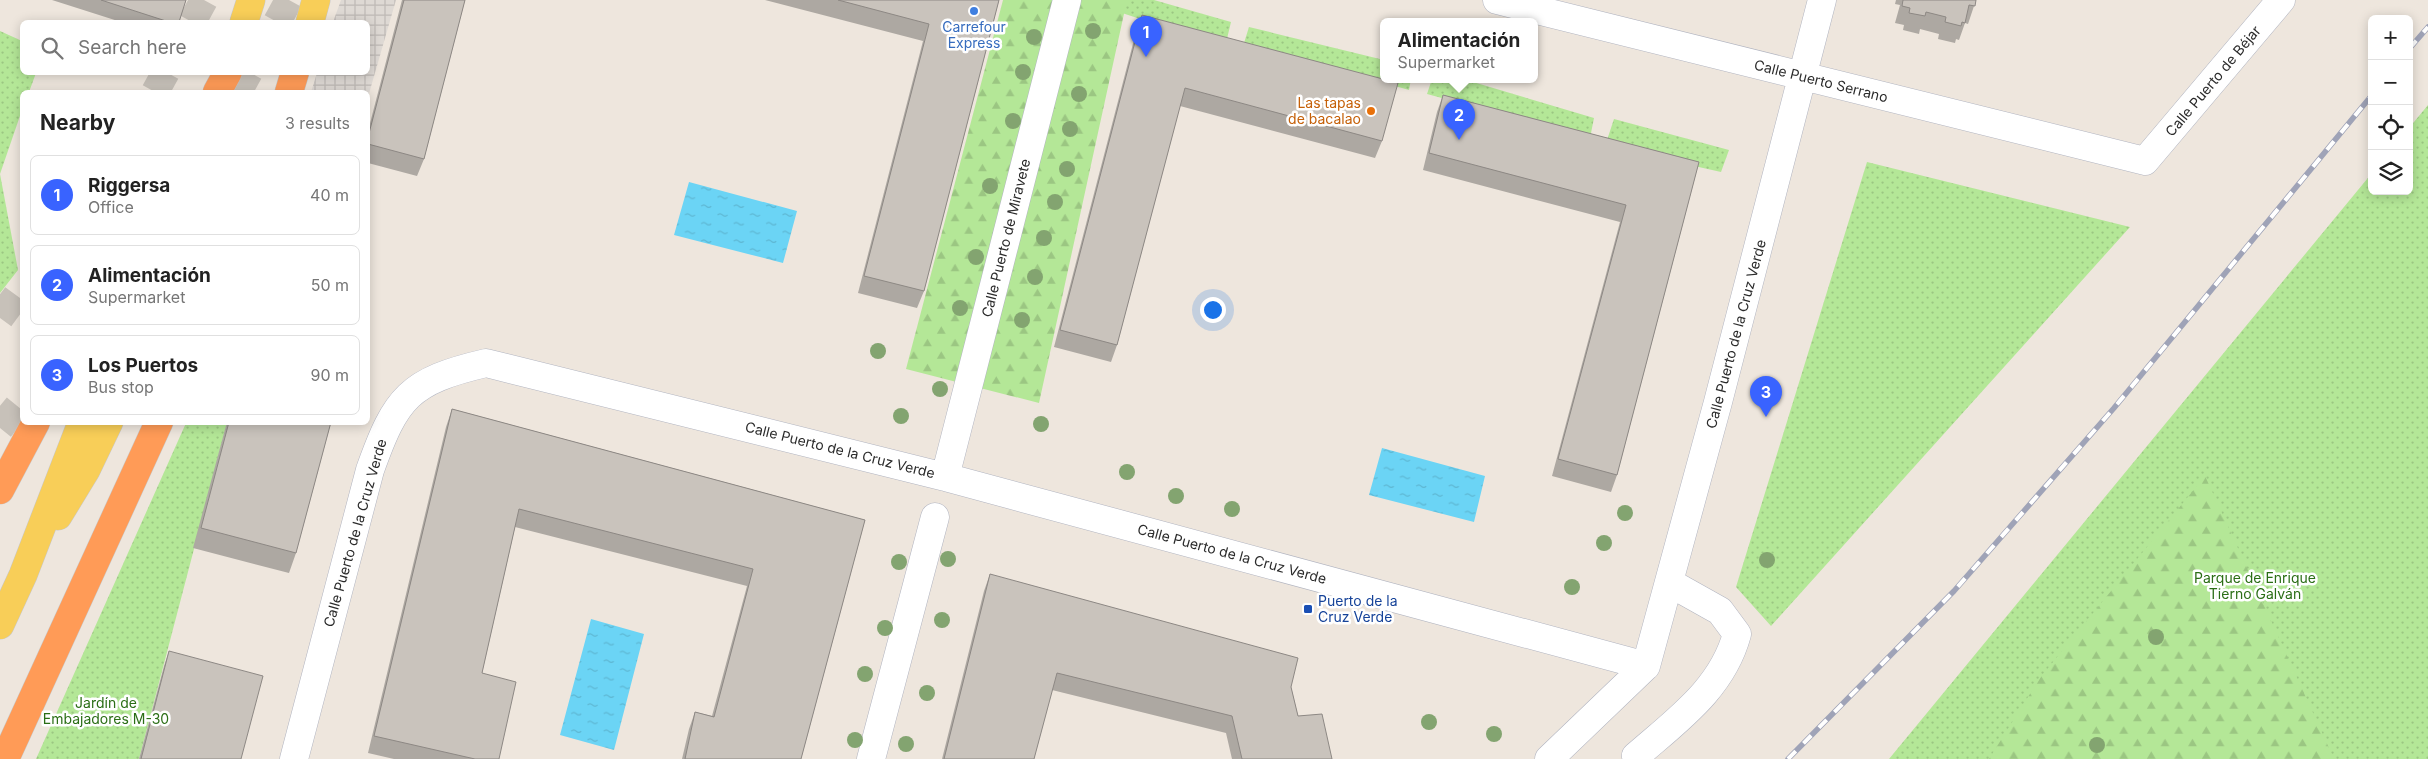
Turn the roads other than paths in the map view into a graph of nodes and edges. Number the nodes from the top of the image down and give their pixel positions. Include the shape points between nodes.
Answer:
1 (251, 0) edge
2 (316, 0) edge
3 (1068, 0) edge
4 (1496, 0) edge
5 (1822, 0) edge
6 (2281, 0) edge
7 (245, 20) edge
8 (311, 20) edge
9 (228, 75) edge
10 (292, 75) edge
11 (293, 75) edge
12 (1803, 76) junction
13 (220, 90) edge
14 (283, 90) edge
15 (290, 90) edge
16 (2145, 161) joint
17 (34, 425) edge
18 (81, 425) edge
19 (108, 425) edge
20 (158, 425) edge
21 (945, 476) junction
22 (0, 490) edge
23 (935, 517) dead end
24 (23, 575) junction
25 (1670, 582) junction
26 (0, 625) edge
27 (1646, 666) junction
28 (5, 759) edge
29 (294, 759) edge
30 (871, 759) edge
31 (1549, 759) edge
32 (1637, 759) edge

1 - 7 main road
2 - 8 main road
3 - 21 street, Calle Puerto de Miravete
4 - 12 street, Calle Puerto Serrano
5 - 12 street, Calle Puerto de la Cruz Verde
6 - 16 street, Calle Puerto de Béjar
9 - 13 highway
10 - 14 main road
11 - 15 highway
12 - 16 street, Calle Puerto Serrano
12 - 25 street, Calle Puerto de la Cruz Verde
17 - 22 highway
18 - 24 main road
19 - 24 main road via 86,470
20 - 28 highway
21 - 27 street, Calle Puerto de la Cruz Verde
21 - 29 street, Calle Puerto de la Cruz Verde via 486,363 447,372 422,384 403,400 384,429 370,470
23 - 30 street
24 - 26 main road
25 - 27 street, Calle Puerto de la Cruz Verde
25 - 32 street via 1720,611 1737,634 1733,650 1704,696 1636,756
27 - 31 street

